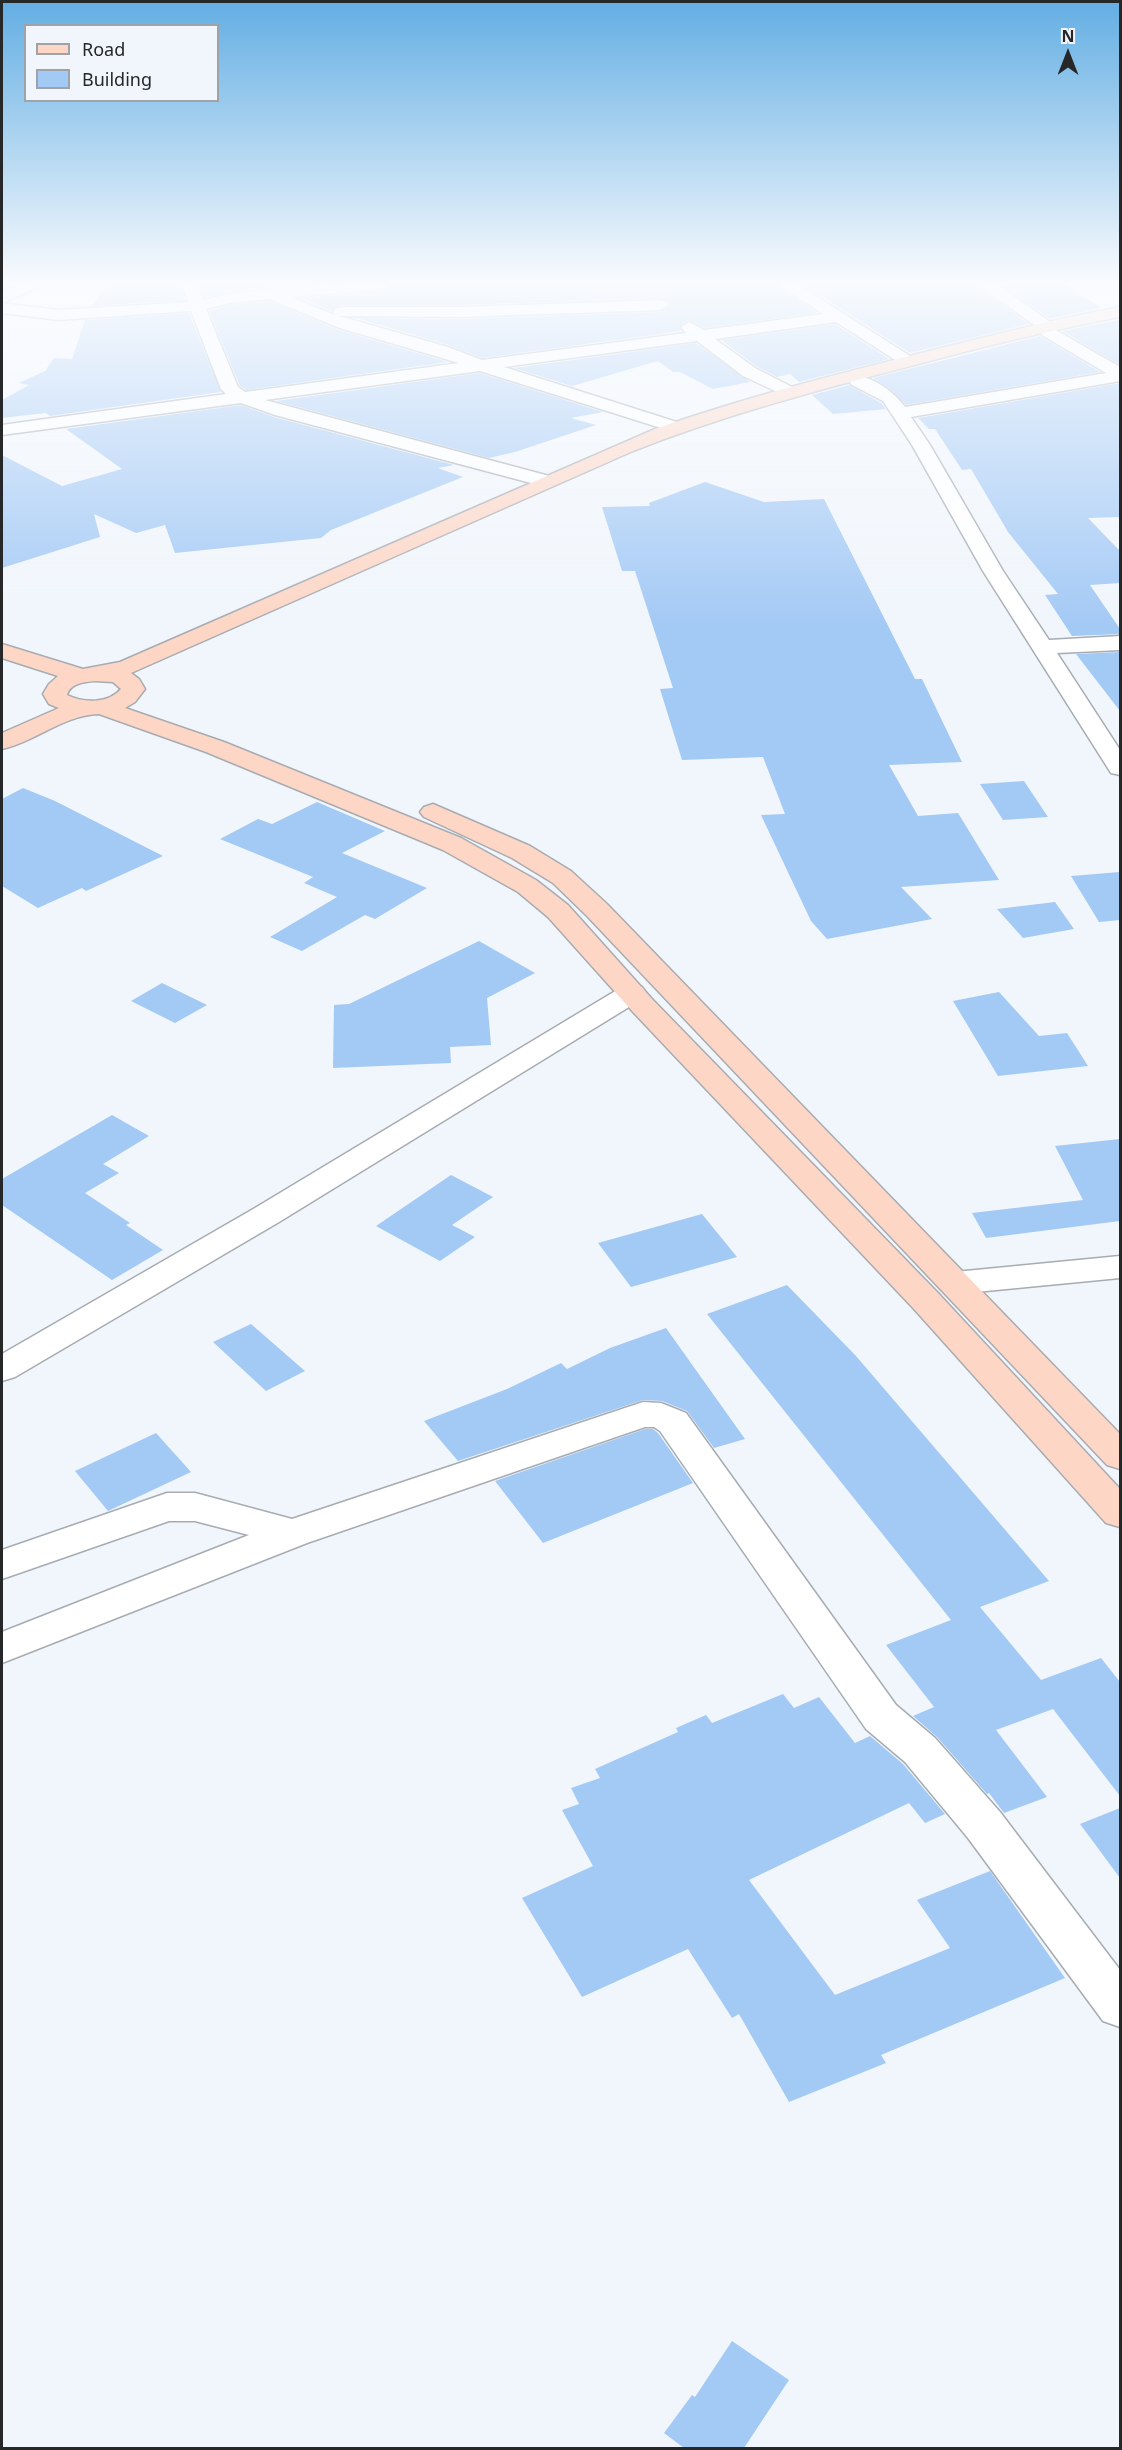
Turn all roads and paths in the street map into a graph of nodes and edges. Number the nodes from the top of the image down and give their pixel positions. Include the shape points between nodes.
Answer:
1 (230, 398) edge
2 (244, 398) edge
3 (584, 398) edge
4 (768, 398) edge
5 (801, 398) edge
6 (890, 398) edge
7 (985, 398) edge
8 (900, 413) junction
9 (677, 428) junction
10 (2, 430) edge
11 (546, 481) junction
12 (1120, 643) edge
13 (1041, 647) junction
14 (2, 651) edge
15 (2, 668) edge
16 (92, 675) junction
17 (131, 689) junction
18 (55, 691) junction
19 (93, 707) junction
20 (2, 726) edge
21 (2, 742) edge
22 (1120, 768) edge
23 (632, 993) junction
24 (1120, 1267) edge
25 (955, 1283) junction
26 (2, 1369) edge
27 (1120, 1456) edge
28 (1120, 1513) edge
29 (293, 1533) junction
30 (2, 1565) edge
31 (2, 1648) edge
32 (1120, 2006) edge

1 - 10 street
2 - 11 street
3 - 9 street
4 - 9 street
5 - 17 street via 632,455 165,666
6 - 8 street
7 - 8 street
8 - 13 street
9 - 11 street
11 - 16 street via 128,667
12 - 13 street
13 - 22 street
14 - 16 street
15 - 18 street
16 - 17 street via 118,676
16 - 18 street via 62,684
17 - 19 street via 112,704
17 - 25 street via 437,813 503,843 562,877
18 - 19 street via 64,704
18 - 20 street
19 - 21 street via 59,716
19 - 23 street via 215,747 452,844 527,886 558,911
23 - 26 street via 267,1215
23 - 28 street via 926,1301
24 - 25 street
25 - 27 street
29 - 30 street via 195,1508 167,1506
29 - 31 street
29 - 32 street via 643,1414 661,1415 673,1422 881,1717 920,1750 984,1825

